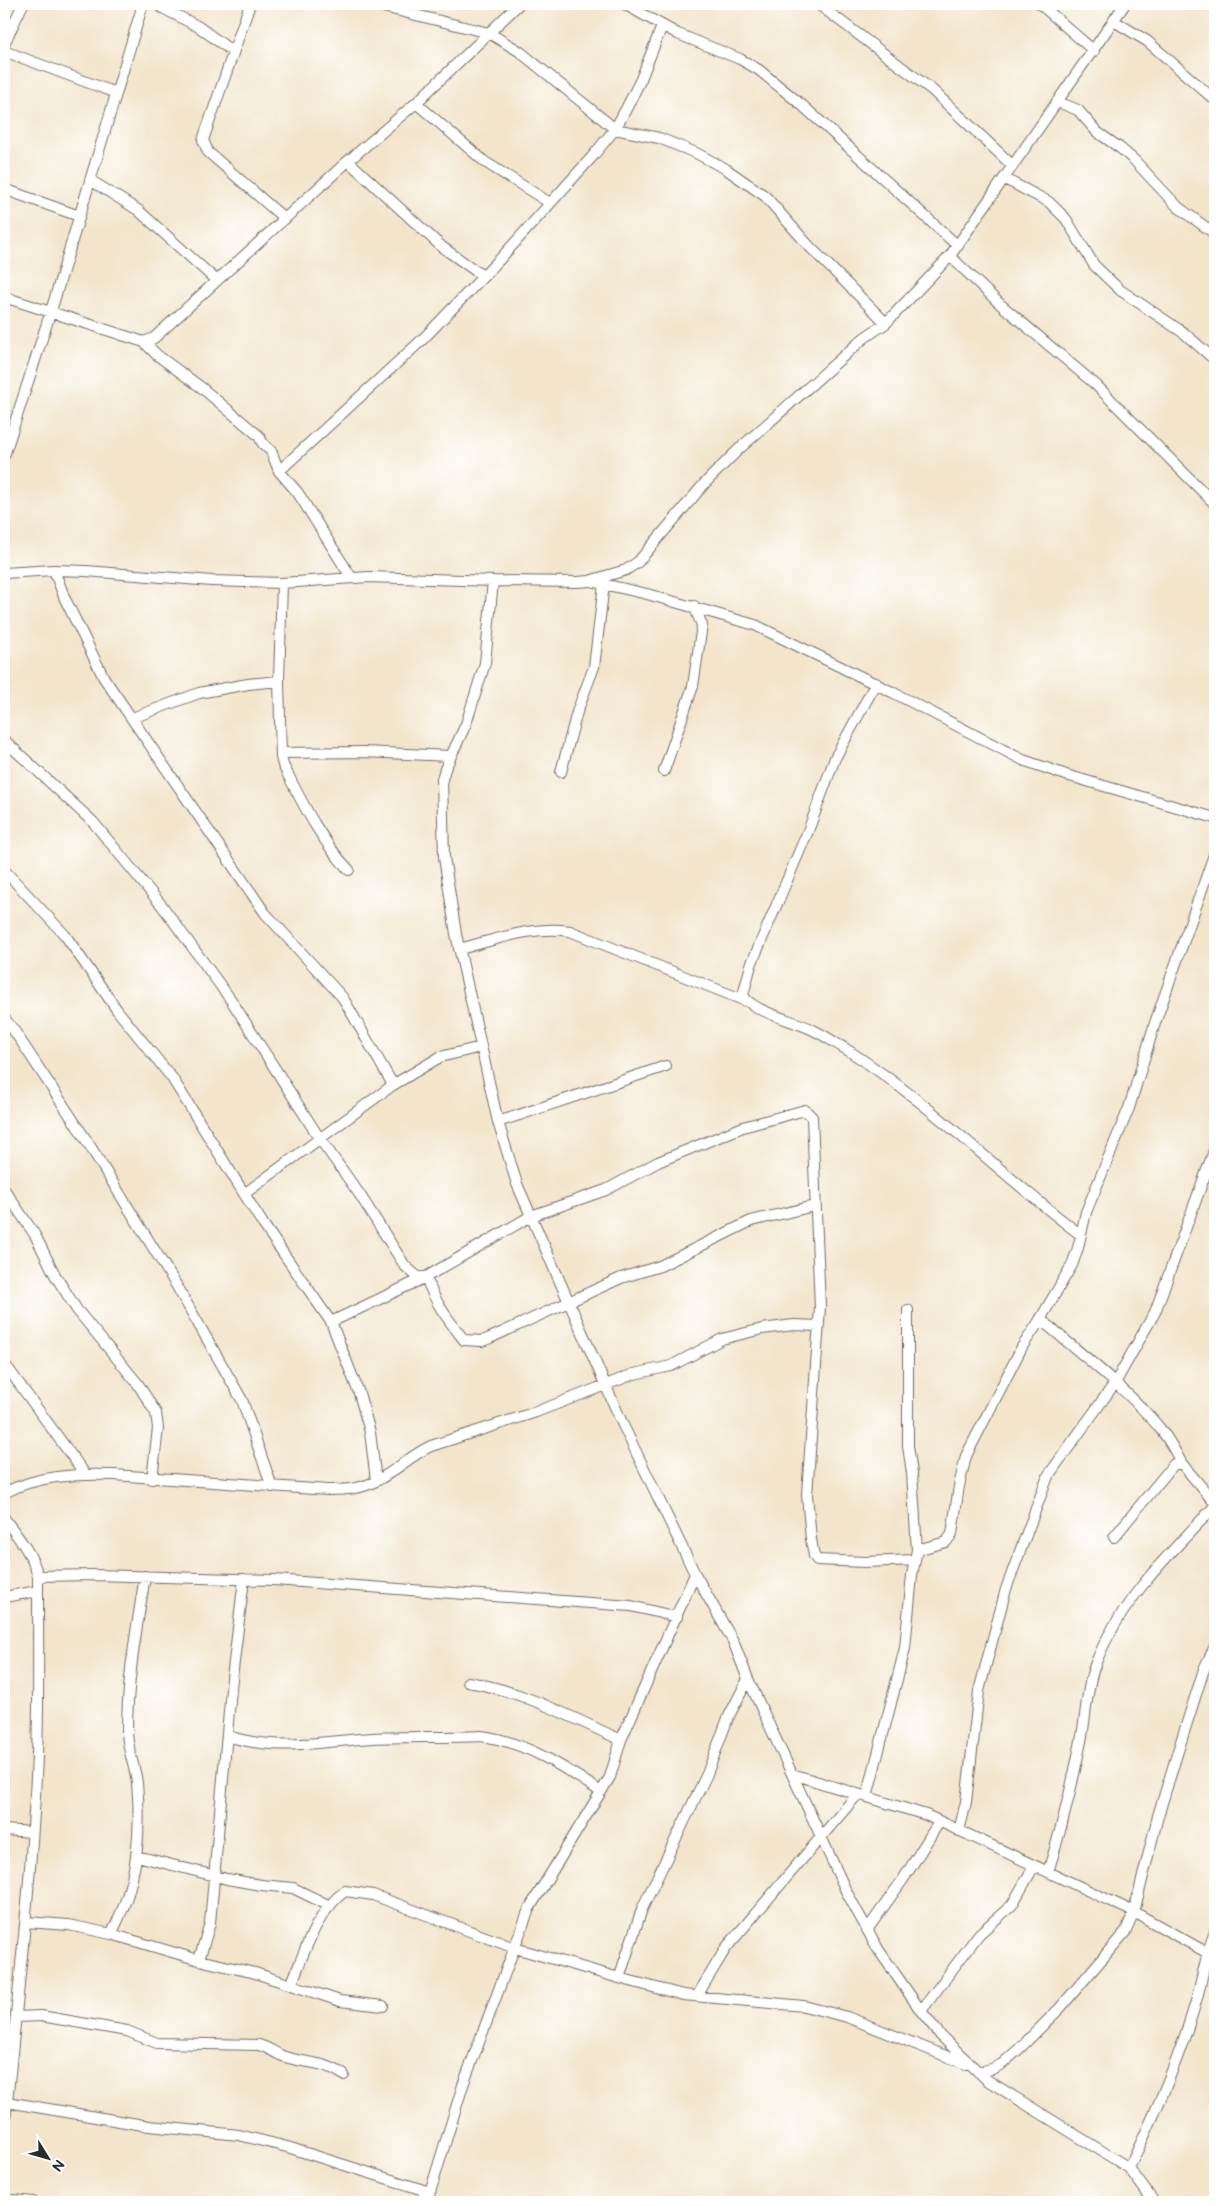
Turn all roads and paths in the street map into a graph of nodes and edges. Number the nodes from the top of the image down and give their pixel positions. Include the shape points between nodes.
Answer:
1 (24, 4) edge
2 (143, 4) edge
3 (155, 4) edge
4 (250, 4) edge
5 (371, 4) edge
6 (519, 4) edge
7 (624, 4) edge
8 (818, 4) edge
9 (1040, 4) edge
10 (1125, 4) edge
11 (1114, 21) junction
12 (662, 26) junction
13 (488, 33) junction
14 (4, 44) edge
15 (1094, 50) junction
16 (4, 51) edge
17 (233, 52) junction
18 (116, 93) junction
19 (1215, 100) edge
20 (1058, 102) junction
21 (416, 103) junction
22 (615, 129) junction
23 (348, 161) junction
24 (1013, 166) junction
25 (1005, 178) junction
26 (90, 180) junction
27 (4, 189) edge
28 (550, 203) junction
29 (79, 216) junction
30 (284, 219) junction
31 (1215, 234) edge
32 (958, 246) junction
33 (950, 256) junction
34 (483, 276) junction
35 (217, 281) junction
36 (4, 297) edge
37 (51, 310) junction
38 (886, 323) junction
39 (144, 342) junction
40 (1215, 360) edge
41 (4, 456) edge
42 (279, 471) junction
43 (1215, 504) edge
44 (54, 570) junction
45 (4, 573) edge
46 (351, 578) junction
47 (493, 581) junction
48 (588, 581) junction
49 (282, 583) junction
50 (604, 584) junction
51 (694, 606) junction
52 (279, 681) junction
53 (876, 683) junction
54 (132, 718) junction
55 (4, 740) edge
56 (281, 753) junction
57 (450, 756) junction
58 (561, 772) dead end
59 (664, 772) dead end
60 (1215, 818) edge
61 (1215, 852) edge
62 (4, 870) edge
63 (349, 870) dead end
64 (459, 949) junction
65 (746, 1001) junction
66 (4, 1018) edge
67 (481, 1047) junction
68 (666, 1066) dead end
69 (393, 1086) junction
70 (498, 1122) junction
71 (320, 1139) junction
72 (1215, 1148) edge
73 (4, 1189) edge
74 (244, 1194) junction
75 (814, 1206) junction
76 (530, 1216) junction
77 (1081, 1235) junction
78 (426, 1277) junction
79 (569, 1302) junction
80 (908, 1310) dead end
81 (331, 1322) junction
82 (1038, 1323) junction
83 (818, 1326) junction
84 (4, 1363) edge
85 (1115, 1384) junction
86 (606, 1386) junction
87 (1182, 1464) junction
88 (85, 1474) junction
89 (152, 1479) junction
90 (376, 1481) junction
91 (272, 1487) junction
92 (4, 1492) edge
93 (1215, 1504) edge
94 (4, 1518) edge
95 (1114, 1537) dead end
96 (916, 1555) junction
97 (695, 1574) junction
98 (38, 1576) junction
99 (144, 1576) junction
100 (244, 1579) junction
101 (38, 1591) junction
102 (4, 1597) edge
103 (677, 1617) junction
104 (1215, 1646) edge
105 (748, 1679) junction
106 (468, 1682) dead end
107 (228, 1736) junction
108 (622, 1740) junction
109 (792, 1774) junction
110 (601, 1792) junction
111 (862, 1796) junction
112 (939, 1822) junction
113 (4, 1830) edge
114 (959, 1831) junction
115 (32, 1832) junction
116 (821, 1836) junction
117 (137, 1856) junction
118 (1034, 1866) junction
119 (1048, 1872) junction
120 (215, 1875) junction
121 (330, 1906) junction
122 (1134, 1912) junction
123 (26, 1922) junction
124 (867, 1930) junction
125 (1215, 1932) edge
126 (111, 1934) junction
127 (515, 1948) junction
128 (1211, 1955) edge
129 (199, 1960) junction
130 (619, 1978) junction
131 (292, 1985) junction
132 (697, 1996) junction
133 (383, 2006) dead end
134 (921, 2011) junction
135 (16, 2017) junction
136 (975, 2069) junction
137 (344, 2075) dead end
138 (6, 2083) edge
139 (7, 2102) junction
140 (4, 2133) edge
141 (1129, 2168) junction
142 (430, 2192) junction
143 (4, 2199) edge
144 (33, 2202) edge
145 (427, 2202) edge
146 (1154, 2202) edge

1 - 14 street
2 - 18 street
3 - 17 street via 199,27
4 - 17 street
5 - 13 street
6 - 13 street
7 - 12 street
8 - 24 street via 932,90
9 - 15 street
10 - 11 street
11 - 15 street
11 - 19 street via 1147,42
12 - 22 street via 641,79
12 - 32 street via 759,70
13 - 21 street
13 - 22 street via 513,46
15 - 20 street
16 - 18 street
17 - 30 street via 203,140 204,146
18 - 26 street
20 - 24 street
20 - 31 street via 1082,113 1096,132 1134,160 1172,202
21 - 23 street
21 - 28 street via 485,162
22 - 28 street
22 - 38 street via 652,136 696,153 750,185
23 - 30 street
23 - 34 street via 442,246
24 - 25 street
25 - 32 street
25 - 40 street via 1049,202 1066,219 1094,265 1120,290 1184,333
26 - 29 street
26 - 35 street via 138,210
27 - 29 street
28 - 34 street
29 - 37 street
30 - 35 street
32 - 33 street
33 - 38 street
33 - 43 street via 1000,304 1096,385
34 - 42 street via 423,340
35 - 39 street via 154,338
36 - 37 street
37 - 39 street
37 - 41 street
38 - 48 street via 856,345 739,449 638,562 626,570
39 - 42 street via 259,436 271,451
42 - 46 street via 298,493
44 - 45 street
44 - 49 street
44 - 54 street via 104,678
46 - 47 street
46 - 49 street
47 - 48 street
47 - 57 street via 485,663 472,706
48 - 50 street
49 - 52 street
50 - 51 street
50 - 58 street via 594,667 577,712
51 - 53 street via 755,625
51 - 59 street via 702,633 693,686
52 - 54 street via 199,693
52 - 56 street
53 - 60 street via 1023,760
53 - 65 street via 831,768 744,987
54 - 69 street via 265,913 342,998
55 - 71 street via 93,822 158,900 231,1000
56 - 57 street
56 - 63 street via 283,765 314,824
57 - 64 street via 442,779 444,857
61 - 77 street via 1129,1108 1087,1208
62 - 74 street via 61,930 117,1010 172,1078
64 - 65 street via 535,930 570,931
64 - 67 street
65 - 77 street via 813,1030 847,1050 957,1131 1036,1201
66 - 91 street via 90,1146 242,1400
67 - 69 street via 440,1057
67 - 70 street
68 - 70 street
69 - 71 street
70 - 76 street
71 - 74 street
71 - 78 street via 405,1266 418,1277
72 - 85 street via 1155,1312
73 - 89 street via 35,1235 77,1310 138,1384 156,1413 158,1428
74 - 81 street
75 - 76 street via 812,1117 805,1110 743,1127 658,1162 600,1193
75 - 79 street via 751,1221 660,1266 621,1278
75 - 83 street via 820,1307
76 - 78 street
76 - 79 street
77 - 82 street via 1072,1265
78 - 79 street via 433,1298 449,1324 464,1340 482,1341
78 - 81 street
79 - 86 street
80 - 96 street via 908,1446
81 - 90 street via 359,1393 370,1432
82 - 85 street via 1045,1323
82 - 96 street via 1022,1347 966,1456 952,1534 946,1542
83 - 86 street via 762,1329 722,1339 671,1366 634,1374
83 - 96 street via 808,1495 814,1556 817,1560 856,1562
84 - 88 street
85 - 87 street via 1163,1431
85 - 114 street via 1048,1476 1006,1589 979,1691 966,1802
86 - 90 street via 431,1446 415,1453
86 - 97 street
87 - 93 street
87 - 95 street via 1174,1464
88 - 89 street
88 - 92 street via 28,1482
89 - 91 street
90 - 91 street via 337,1490
93 - 119 street via 1162,1562 1126,1607 1108,1636 1094,1667 1082,1737
94 - 98 street via 27,1549
96 - 111 street via 905,1648
97 - 103 street
97 - 105 street via 733,1641
98 - 99 street
98 - 101 street
99 - 100 street
99 - 117 street via 129,1689 127,1733 137,1782 140,1822
100 - 103 street via 631,1606
100 - 107 street
101 - 102 street
101 - 115 street via 37,1755
103 - 108 street
104 - 122 street via 1204,1669 1158,1816
105 - 109 street
105 - 130 street via 728,1718 707,1774 642,1909
106 - 108 street via 495,1686 528,1697
107 - 110 street via 266,1745 373,1738 481,1736 544,1756
107 - 120 street
108 - 110 street via 610,1777
109 - 111 street
109 - 116 street
110 - 127 street via 529,1909
111 - 112 street
111 - 116 street
112 - 114 street
112 - 124 street
113 - 115 street
114 - 118 street
115 - 123 street
116 - 124 street
116 - 132 street via 726,1948
117 - 120 street
117 - 126 street via 128,1896
118 - 119 street
118 - 134 street via 1012,1905 979,1934
119 - 122 street
120 - 121 street via 293,1888
120 - 129 street via 210,1923
121 - 127 street via 345,1891 372,1895
121 - 131 street via 318,1922
122 - 128 street
122 - 136 street via 1126,1931 1060,2008 1002,2064 992,2069
123 - 126 street via 69,1925
123 - 135 street
124 - 134 street
125 - 128 street
126 - 129 street
127 - 130 street
127 - 142 street via 495,1995
128 - 141 street via 1186,2033
129 - 131 street
130 - 132 street
131 - 133 street via 340,2000
132 - 136 street via 804,2006 847,2018
134 - 136 street
135 - 137 street via 41,2016 127,2031 157,2043 271,2048 279,2055 313,2061
135 - 138 street
136 - 141 street via 986,2080
138 - 139 street
139 - 140 street
139 - 142 street via 149,2126 239,2135 287,2146
141 - 146 street
142 - 145 street
143 - 144 street

